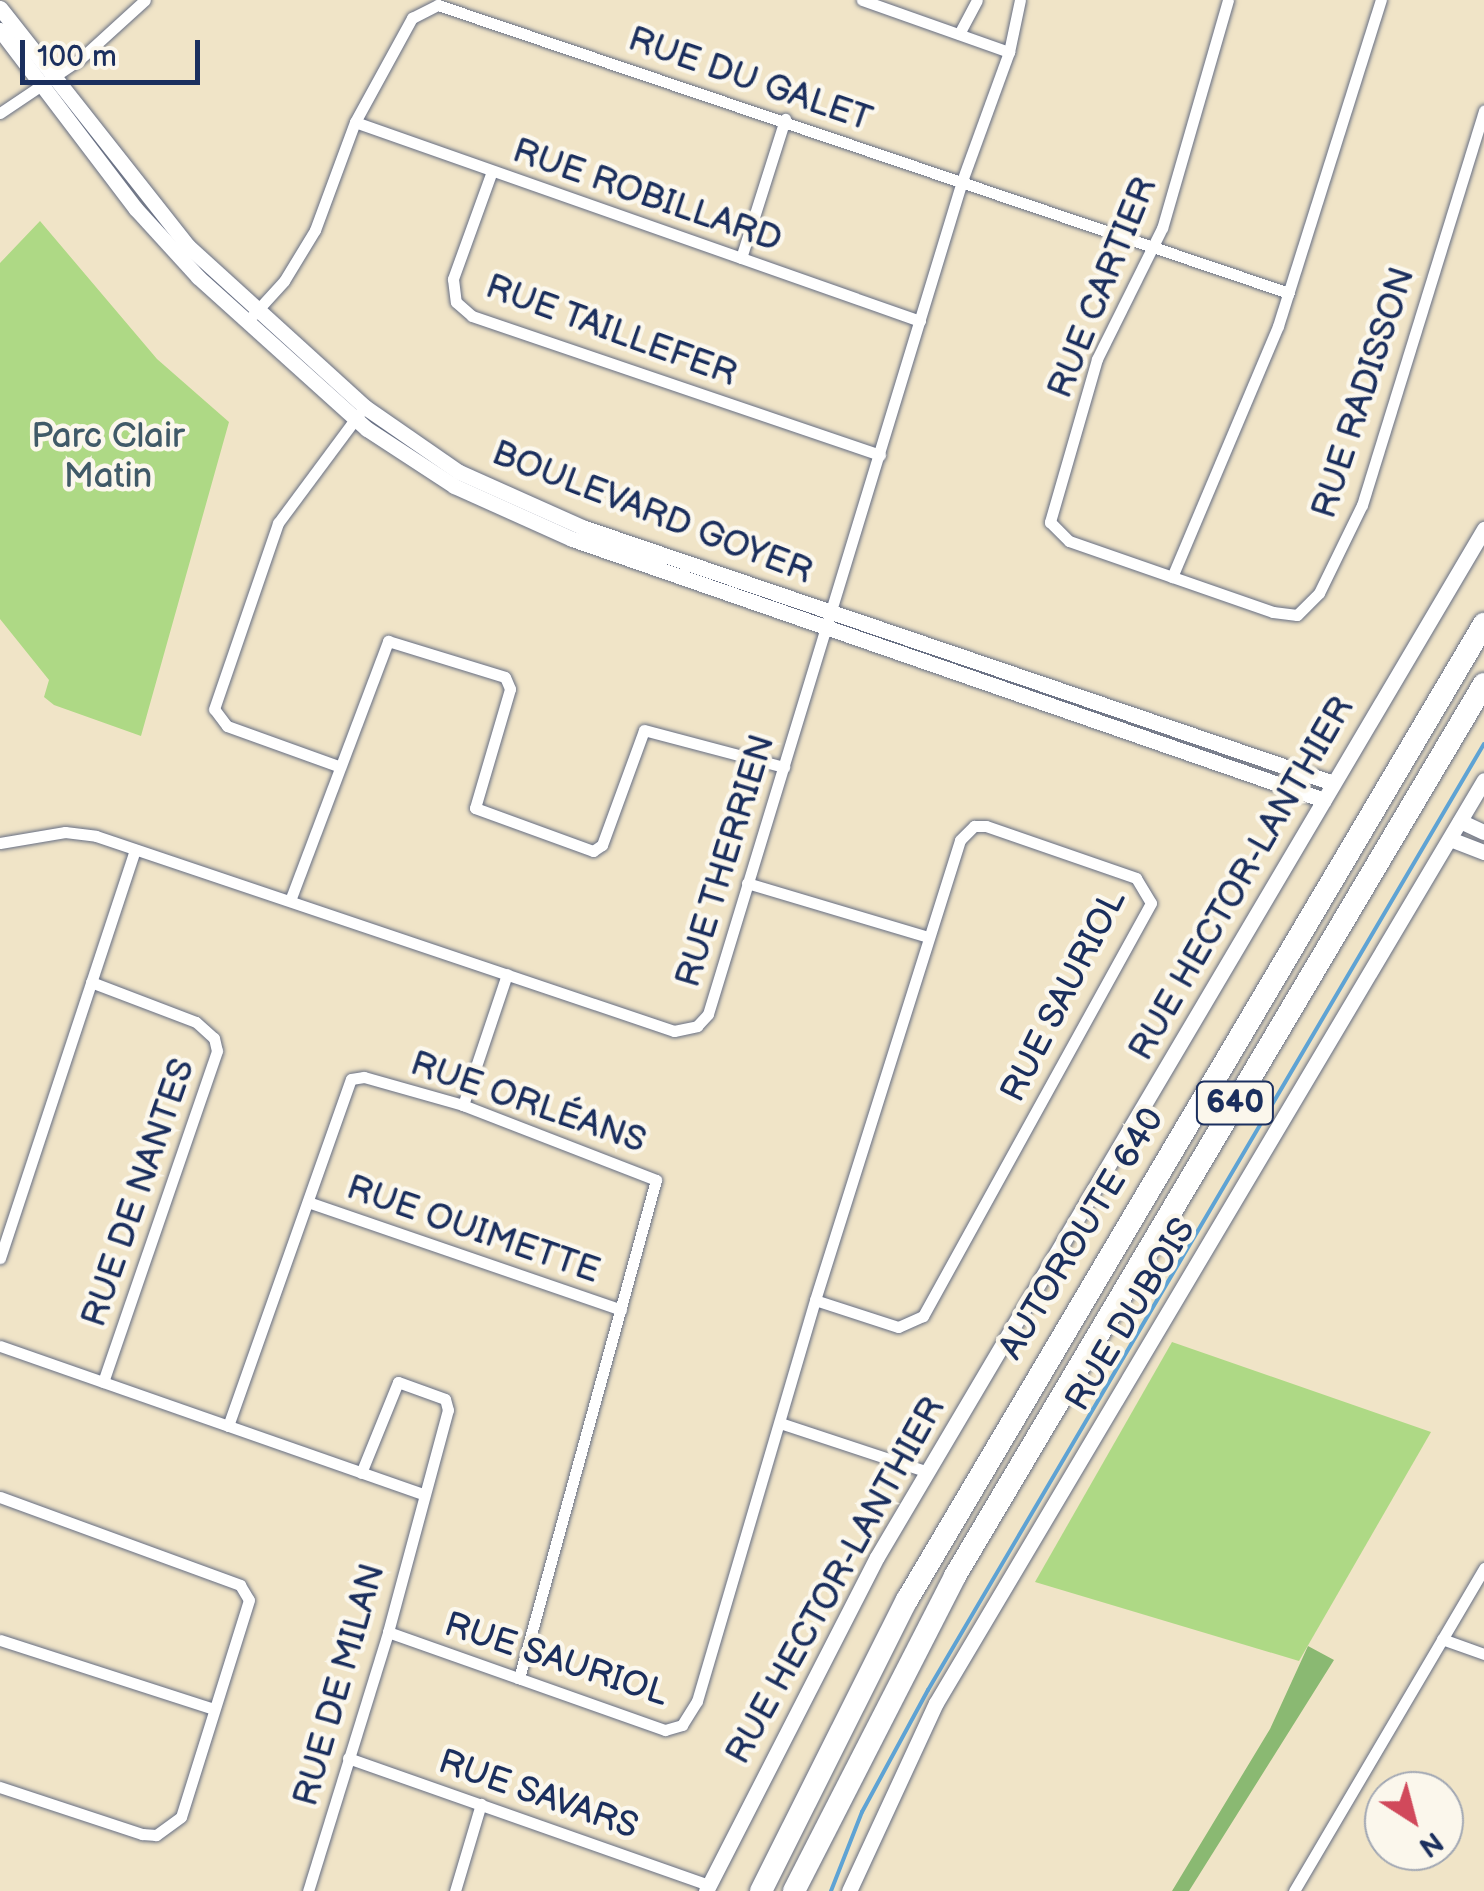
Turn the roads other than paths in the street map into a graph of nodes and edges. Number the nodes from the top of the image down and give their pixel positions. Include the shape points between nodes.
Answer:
1 (145, 0) edge
2 (862, 0) edge
3 (977, 0) edge
4 (1020, 0) edge
5 (1228, 0) edge
6 (1381, 0) edge
7 (462, 6) edge
8 (0, 8) edge
9 (0, 30) edge
10 (960, 34) junction
11 (1009, 52) junction
12 (49, 80) junction
13 (1484, 110) edge
14 (0, 114) edge
15 (785, 120) junction
16 (356, 122) junction
17 (492, 170) junction
18 (962, 181) junction
19 (1154, 248) junction
20 (741, 258) junction
21 (1289, 293) junction
22 (252, 316) junction
23 (920, 321) junction
24 (360, 412) junction
25 (880, 455) junction
26 (1484, 529) edge
27 (1172, 577) junction
28 (829, 619) junction
29 (1484, 624) edge
30 (1484, 684) edge
31 (338, 766) junction
32 (784, 768) junction
33 (1484, 780) edge
34 (1333, 783) junction
35 (1324, 800) junction
36 (1460, 821) junction
37 (1484, 832) edge
38 (1450, 839) junction
39 (0, 843) edge
40 (135, 850) junction
41 (1484, 852) edge
42 (747, 883) junction
43 (291, 898) junction
44 (928, 937) junction
45 (507, 974) junction
46 (91, 982) junction
47 (463, 1105) junction
48 (308, 1202) junction
49 (0, 1258) edge
50 (816, 1300) junction
51 (621, 1310) junction
52 (0, 1346) edge
53 (103, 1382) junction
54 (780, 1424) junction
55 (228, 1426) junction
56 (928, 1472) junction
57 (362, 1473) junction
58 (422, 1494) junction
59 (0, 1497) edge
60 (1484, 1568) edge
61 (388, 1632) junction
62 (1442, 1639) junction
63 (0, 1640) edge
64 (1484, 1654) edge
65 (519, 1678) junction
66 (213, 1709) junction
67 (348, 1758) junction
68 (855, 1761) junction
69 (0, 1787) edge
70 (481, 1804) junction
71 (708, 1888) edge
72 (308, 1891) edge
73 (455, 1891) edge
74 (757, 1891) edge
75 (794, 1891) edge
76 (810, 1891) edge
77 (849, 1891) edge
78 (1294, 1891) edge

1 - 12 street
2 - 10 street
3 - 10 street
4 - 11 street, RUE THERRIEN
5 - 19 street, RUE CARTIER
6 - 21 street
7 - 15 street, RUE DU GALET
7 - 16 street, RUE DU GALET via 438,5 412,18
8 - 12 street, BOULEVARD GOYER
9 - 12 street, BOULEVARD GOYER
10 - 11 street
11 - 18 street, RUE THERRIEN
12 - 14 street
12 - 22 street, BOULEVARD GOYER via 157,234
13 - 27 street, RUE RADISSON via 1362,505 1319,593 1297,614 1272,612
15 - 18 street, RUE DU GALET
15 - 20 street
16 - 17 street, RUE ROBILLARD
16 - 22 street, RUE DU GALET via 315,230
17 - 20 street, RUE ROBILLARD
17 - 25 street, RUE TAILLEFER via 453,280 456,302 472,316
18 - 19 street, RUE DU GALET
18 - 23 street, RUE THERRIEN
19 - 21 street, RUE DU GALET
19 - 27 street, RUE CARTIER via 1097,359 1050,522 1069,541
20 - 23 street, RUE ROBILLARD
21 - 27 street
22 - 24 street, BOULEVARD GOYER
23 - 25 street, RUE THERRIEN
24 - 28 street, BOULEVARD GOYER via 435,474 517,518
24 - 31 street via 278,523 214,709 227,726
25 - 28 street, RUE THERRIEN
26 - 34 street, RUE HECTOR-LANTHIER
28 - 32 street, RUE THERRIEN
28 - 34 street, BOULEVARD GOYER
28 - 35 street, BOULEVARD GOYER
29 - 74 highway, AUTOROUTE 640 / 640 via 926,1566
30 - 68 highway, AUTOROUTE 640 / 640 via 956,1576
31 - 32 street via 380,649 396,640 505,677 510,689 476,794 482,816 593,851 602,845 644,730
31 - 43 street
32 - 42 street, RUE THERRIEN
33 - 36 street, RUE DUBOIS
34 - 35 street, RUE HECTOR-LANTHIER
35 - 56 street, RUE HECTOR-LANTHIER
36 - 37 street
36 - 38 street, RUE DUBOIS
38 - 41 street
38 - 77 street, RUE DUBOIS via 946,1686
39 - 40 street, RUE THERRIEN via 64,832
40 - 43 street, RUE THERRIEN
40 - 46 street
42 - 44 street
42 - 45 street, RUE THERRIEN via 708,1014 697,1026 674,1031
43 - 45 street, RUE THERRIEN
44 - 50 street, RUE SAURIOL
44 - 50 street, RUE SAURIOL via 960,840 974,826 1136,878 1151,892 923,1316 898,1327
45 - 47 street
46 - 49 street
46 - 53 street, RUE DE NANTES via 196,1022 214,1038 217,1051
47 - 48 street, RUE ORLÉANS via 364,1076 351,1079
47 - 51 street, RUE ORLÉANS via 656,1180
48 - 51 street, RUE OUIMETTE
48 - 55 street, RUE ORLÉANS
50 - 54 street, RUE SAURIOL
51 - 65 street, RUE ORLÉANS
52 - 53 street
53 - 55 street
54 - 56 street
54 - 65 street, RUE SAURIOL via 697,1701 682,1725 665,1730
55 - 57 street
56 - 71 street, RUE HECTOR-LANTHIER via 816,1666
57 - 58 street
57 - 58 street, RUE DE MILAN via 398,1382 433,1392 448,1410
58 - 61 street, RUE DE MILAN
59 - 66 street via 240,1585 249,1600
60 - 62 street
61 - 65 street, RUE SAURIOL
61 - 67 street, RUE DE MILAN
62 - 64 street
62 - 78 street
63 - 66 street
66 - 69 street via 181,1818 156,1835
67 - 70 street, RUE SAVARS
67 - 72 street, RUE DE MILAN
68 - 75 highway, AUTOROUTE 640 / 640
68 - 76 highway
70 - 71 street, RUE SAVARS
70 - 73 street

